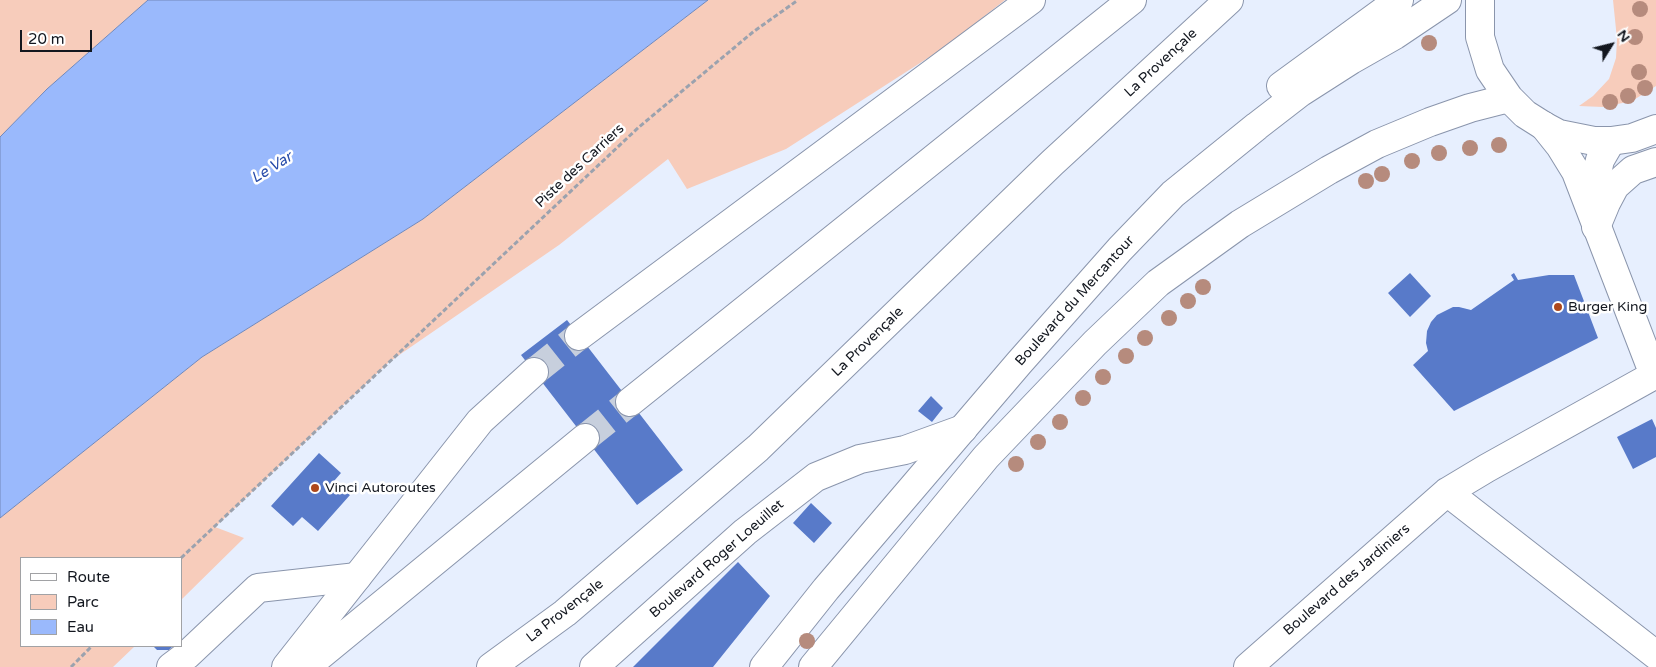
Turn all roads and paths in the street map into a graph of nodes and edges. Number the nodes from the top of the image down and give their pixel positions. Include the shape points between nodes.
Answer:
1 (798, 0) edge
2 (1031, 0) edge
3 (1132, 0) edge
4 (1229, 0) edge
5 (1399, 0) edge
6 (1447, 0) edge
7 (1480, 0) edge
8 (1509, 98) junction
9 (1544, 126) junction
10 (1656, 129) edge
11 (1611, 141) junction
12 (1656, 162) edge
13 (1173, 194) junction
14 (1596, 227) junction
15 (579, 336) tunnel mouth
16 (534, 372) tunnel mouth
17 (1655, 374) edge
18 (630, 402) tunnel mouth
19 (963, 429) junction
20 (586, 438) tunnel mouth
21 (1447, 492) junction
22 (182, 557) edge
23 (357, 577) junction
24 (91, 647) edge
25 (1656, 655) edge
26 (71, 667) edge
27 (171, 667) edge
28 (286, 667) edge
29 (306, 667) edge
30 (491, 667) edge
31 (594, 667) edge
32 (764, 667) edge
33 (813, 667) edge
34 (1248, 667) edge

1 - 22 path, Piste des Carriers via 753,32 639,127
2 - 15 main road
3 - 18 main road
4 - 30 main road, La Provençale via 1052,164 758,448 565,613
5 - 13 main road via 1282,85
6 - 13 main road, Boulevard du Mercantour via 1301,92
7 - 8 main road via 1480,37 1490,70
8 - 9 main road
8 - 33 main road via 1430,122 1369,149 1240,224 1158,283 1075,363 986,457
9 - 11 main road via 1576,138
9 - 14 main road via 1576,172
10 - 11 main road via 1632,138
11 - 14 main road via 1600,160 1596,177
12 - 14 main road via 1633,170 1616,186
13 - 19 main road, Boulevard du Mercantour
14 - 17 main road
16 - 23 main road via 480,421
17 - 21 main road, Boulevard des Jardiniers
19 - 31 main road, Boulevard Roger Loeuillet via 905,450 860,459 816,477 744,532
19 - 32 main road, Boulevard du Mercantour
20 - 29 main road
21 - 25 main road
21 - 34 main road, Boulevard des Jardiniers
23 - 27 main road via 258,588
23 - 28 main road
24 - 26 path

